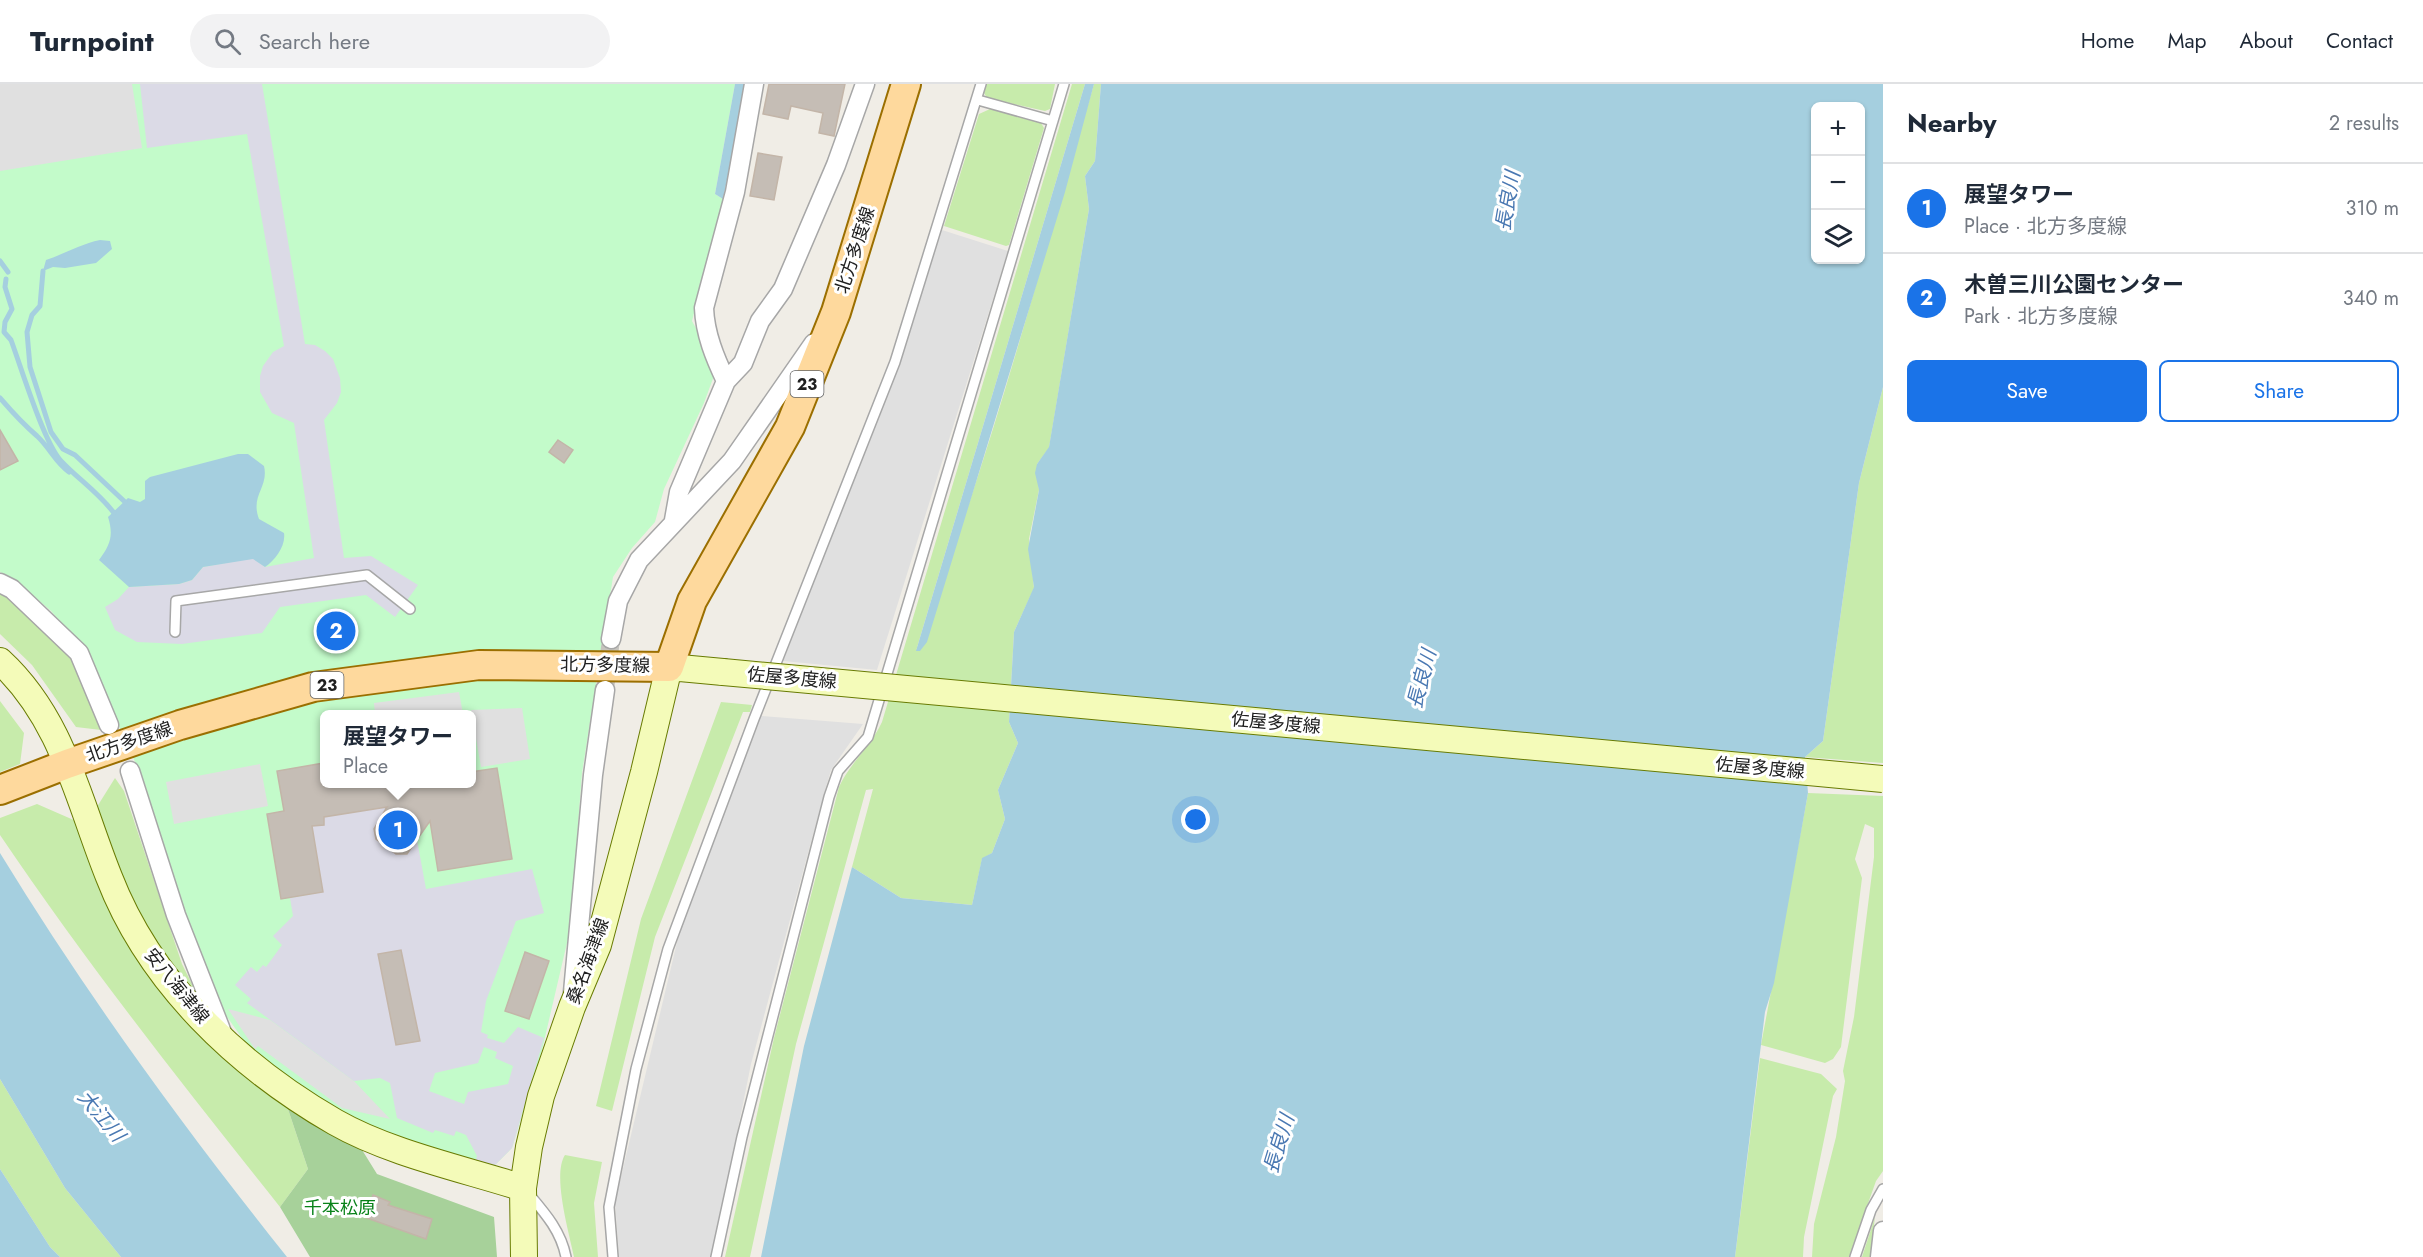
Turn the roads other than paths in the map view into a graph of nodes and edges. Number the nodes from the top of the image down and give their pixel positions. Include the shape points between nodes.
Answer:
1 (754, 84) edge
2 (865, 84) edge
3 (906, 84) edge
4 (981, 84) edge
5 (1064, 84) edge
6 (978, 100) junction
7 (1053, 122) junction
8 (836, 312) junction
9 (726, 381) junction
10 (674, 520) junction
11 (0, 583) edge
12 (410, 609) dead end
13 (175, 632) dead end
14 (611, 639) tunnel mouth
15 (0, 661) edge
16 (669, 667) junction
17 (605, 690) tunnel mouth
18 (109, 726) dead end
19 (67, 764) junction
20 (130, 771) dead end
21 (1883, 779) edge
22 (0, 790) edge
23 (572, 1007) junction
24 (226, 1042) junction
25 (523, 1188) junction
26 (1883, 1189) edge
27 (1883, 1231) edge
28 (524, 1257) edge
29 (566, 1257) edge
30 (613, 1257) edge
31 (716, 1257) edge
32 (1855, 1257) edge
33 (1880, 1257) edge

1 - 9 street via 735,192 704,308 708,334
2 - 9 street via 836,165 783,289 760,321 743,363
3 - 8 main road, 北方多度線 / 23
4 - 6 lane
5 - 7 lane
6 - 7 lane
6 - 30 lane via 895,362 668,949 636,1069 609,1207
7 - 31 lane via 868,737 838,771 829,797 744,1127
8 - 10 street via 732,461
8 - 16 main road, 北方多度線 / 23 via 790,427 692,602
9 - 10 street via 680,492
10 - 14 street via 639,560 618,602
11 - 18 street via 12,589 79,653
12 - 13 lane via 368,575 176,601
15 - 19 main road, 安八海津線 via 22,681 50,722
16 - 19 main road, 北方多度線 / 23 via 479,665 314,687 180,725
16 - 21 main road, 佐屋多度線, bridge
16 - 23 main road, 桑名海津線 via 598,945
17 - 23 street via 575,947
19 - 22 main road, 北方多度線 / 23
19 - 24 main road, 安八海津線 via 109,879 131,924 189,1007
20 - 24 street via 176,915
23 - 25 main road, 桑名海津線 via 541,1096
24 - 25 main road, 安八海津線 via 269,1077 337,1122 403,1151
25 - 28 main road, 桑名海津線
25 - 29 lane via 552,1222
26 - 32 lane via 1871,1210
27 - 33 street

